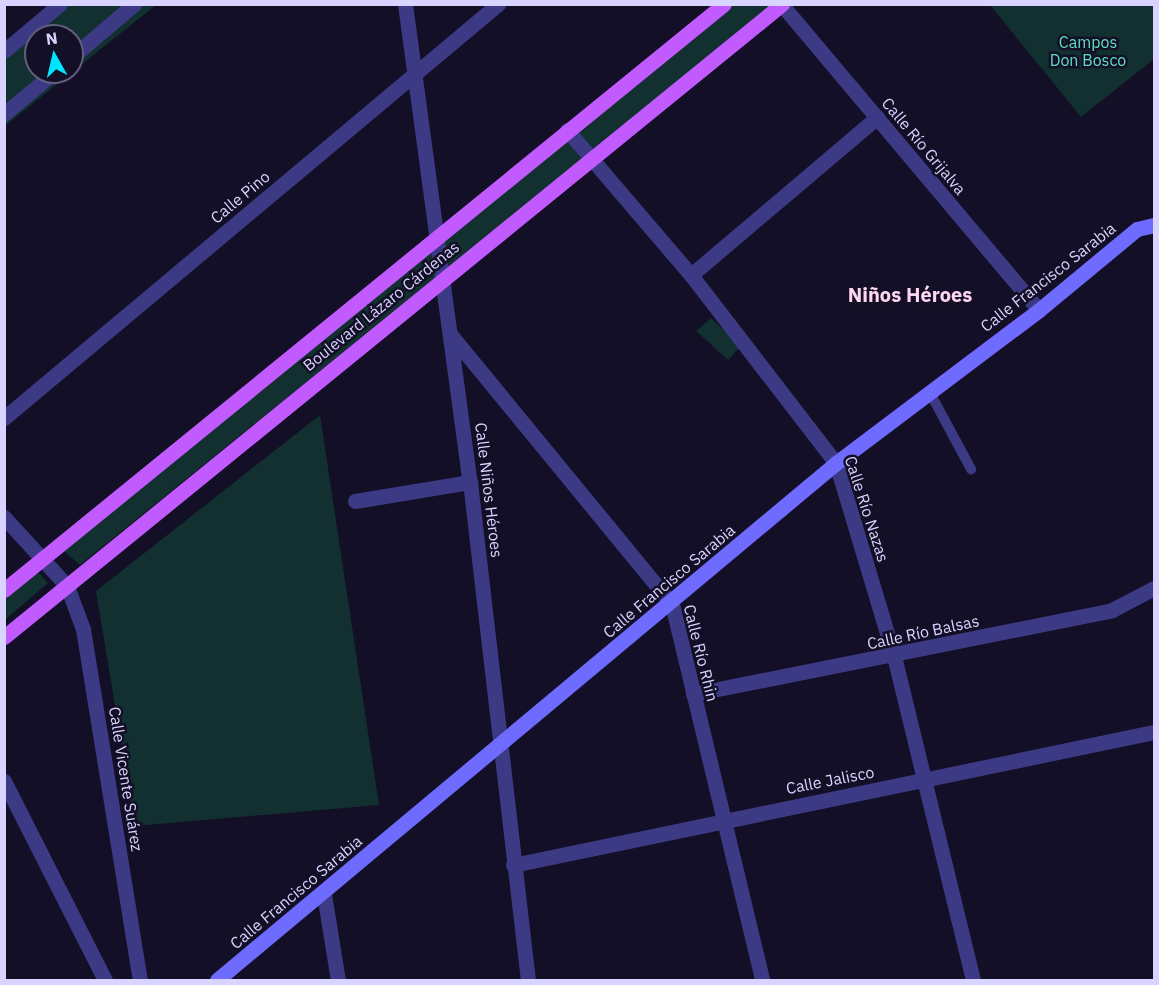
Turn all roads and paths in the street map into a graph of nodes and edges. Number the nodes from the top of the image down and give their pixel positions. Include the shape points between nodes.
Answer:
1 (60, 4) edge
2 (134, 4) edge
3 (405, 4) edge
4 (498, 4) edge
5 (724, 4) edge
6 (782, 5) edge
7 (84, 47) edge
8 (4, 51) edge
9 (417, 73) junction
10 (40, 84) edge
11 (4, 114) edge
12 (877, 117) junction
13 (567, 130) junction
14 (593, 159) junction
15 (1155, 225) edge
16 (435, 238) junction
17 (691, 275) junction
18 (441, 282) junction
19 (1039, 310) junction
20 (450, 334) junction
21 (929, 391) junction
22 (4, 418) edge
23 (836, 462) junction
24 (971, 469) dead end
25 (470, 482) junction
26 (355, 501) dead end
27 (4, 517) edge
28 (42, 559) junction
29 (67, 586) junction
30 (1155, 588) edge
31 (4, 590) edge
32 (672, 604) junction
33 (4, 637) edge
34 (894, 656) junction
35 (693, 694) junction
36 (1155, 732) edge
37 (500, 743) junction
38 (923, 780) junction
39 (4, 781) edge
40 (722, 820) junction
41 (513, 865) junction
42 (324, 894) junction
43 (105, 981) edge
44 (140, 981) edge
45 (217, 981) edge
46 (338, 981) edge
47 (528, 981) edge
48 (762, 981) edge
49 (974, 981) edge

1 - 8 street
2 - 7 street
3 - 9 street, Calle Niños Héroes
4 - 9 street, Calle Pino
5 - 13 main road, Boulevard Lázaro Cárdenas
6 - 12 street, Calle Río Grijalva
6 - 14 main road, Boulevard Lázaro Cárdenas
9 - 16 street, Calle Niños Héroes
9 - 22 street, Calle Pino
10 - 11 street
12 - 17 street
12 - 19 street, Calle Río Grijalva
13 - 14 street, Calle Río Nazas
13 - 16 main road, Boulevard Lázaro Cárdenas
14 - 17 street, Calle Río Nazas
14 - 18 main road, Boulevard Lázaro Cárdenas
15 - 19 street, Calle Francisco Sarabia via 1137,229
16 - 18 street, Calle Niños Héroes
16 - 28 main road, Boulevard Lázaro Cárdenas
17 - 23 street, Calle Río Nazas
18 - 20 street, Calle Niños Héroes
18 - 29 main road, Boulevard Lázaro Cárdenas
19 - 21 street, Calle Francisco Sarabia
20 - 25 street, Calle Niños Héroes
20 - 32 street, Calle Río Rhin
21 - 23 street, Calle Francisco Sarabia
21 - 24 lane
23 - 32 street, Calle Francisco Sarabia
23 - 34 street, Calle Río Nazas
25 - 26 street
25 - 37 street, Calle Niños Héroes
27 - 28 street
28 - 29 street
28 - 31 main road, Boulevard Lázaro Cárdenas
29 - 33 main road, Boulevard Lázaro Cárdenas
29 - 44 street, Calle Vicente Suárez via 83,630
30 - 34 street, Calle Río Balsas via 1112,610
32 - 35 street, Calle Río Rhin
32 - 37 street, Calle Francisco Sarabia
34 - 35 street, Calle Río Balsas
34 - 38 street, Calle Río Nazas
35 - 40 street, Calle Río Rhin
36 - 38 street, Calle Jalisco
37 - 41 street, Calle Niños Héroes
37 - 42 street, Calle Francisco Sarabia
38 - 40 street, Calle Jalisco
38 - 49 street, Calle Río Nazas
39 - 43 street
40 - 41 street, Calle Jalisco
40 - 48 street, Calle Río Rhin
41 - 47 street, Calle Niños Héroes
42 - 45 street, Calle Francisco Sarabia
42 - 46 street

